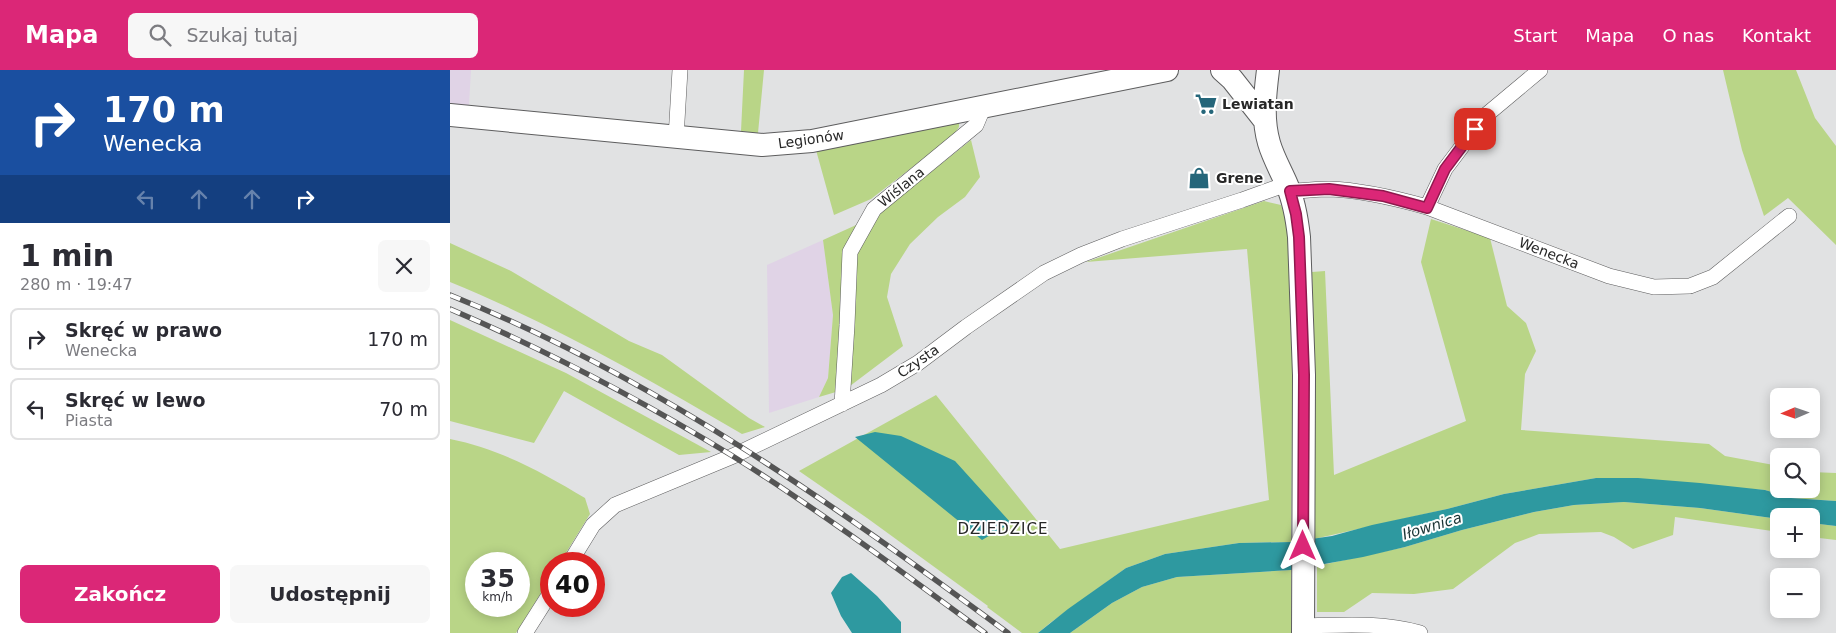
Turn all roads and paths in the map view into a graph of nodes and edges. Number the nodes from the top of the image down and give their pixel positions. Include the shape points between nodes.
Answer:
1 (680, 70) edge
2 (1167, 70) edge
3 (1222, 70) edge
4 (1268, 70) edge
5 (1540, 70) edge
6 (984, 106) junction
7 (450, 116) edge
8 (1265, 121) junction
9 (676, 138) junction
10 (1288, 187) junction
11 (1427, 208) junction
12 (1788, 216) dead end
13 (842, 404) junction
14 (576, 552) edge
15 (540, 609) edge
16 (1303, 630) edge
17 (525, 633) edge
18 (1420, 633) edge

1 - 9 street
2 - 6 street, Legionów
3 - 8 street
4 - 8 street
5 - 11 street via 1485,116 1445,169
6 - 9 street, Legionów via 812,141 762,145
6 - 13 street, Wiślana via 976,125 874,209 850,252
7 - 9 street, Legionów
8 - 10 street via 1269,143
10 - 11 street, Wenecka via 1383,196
10 - 13 street, Czysta via 1122,239 1044,273 918,363
10 - 16 street via 1299,237 1304,375
11 - 12 street, Wenecka via 1609,276 1654,287 1690,286 1713,277
13 - 14 street, Czysta via 733,456 615,505 593,525
15 - 17 street
16 - 18 street via 1344,624

